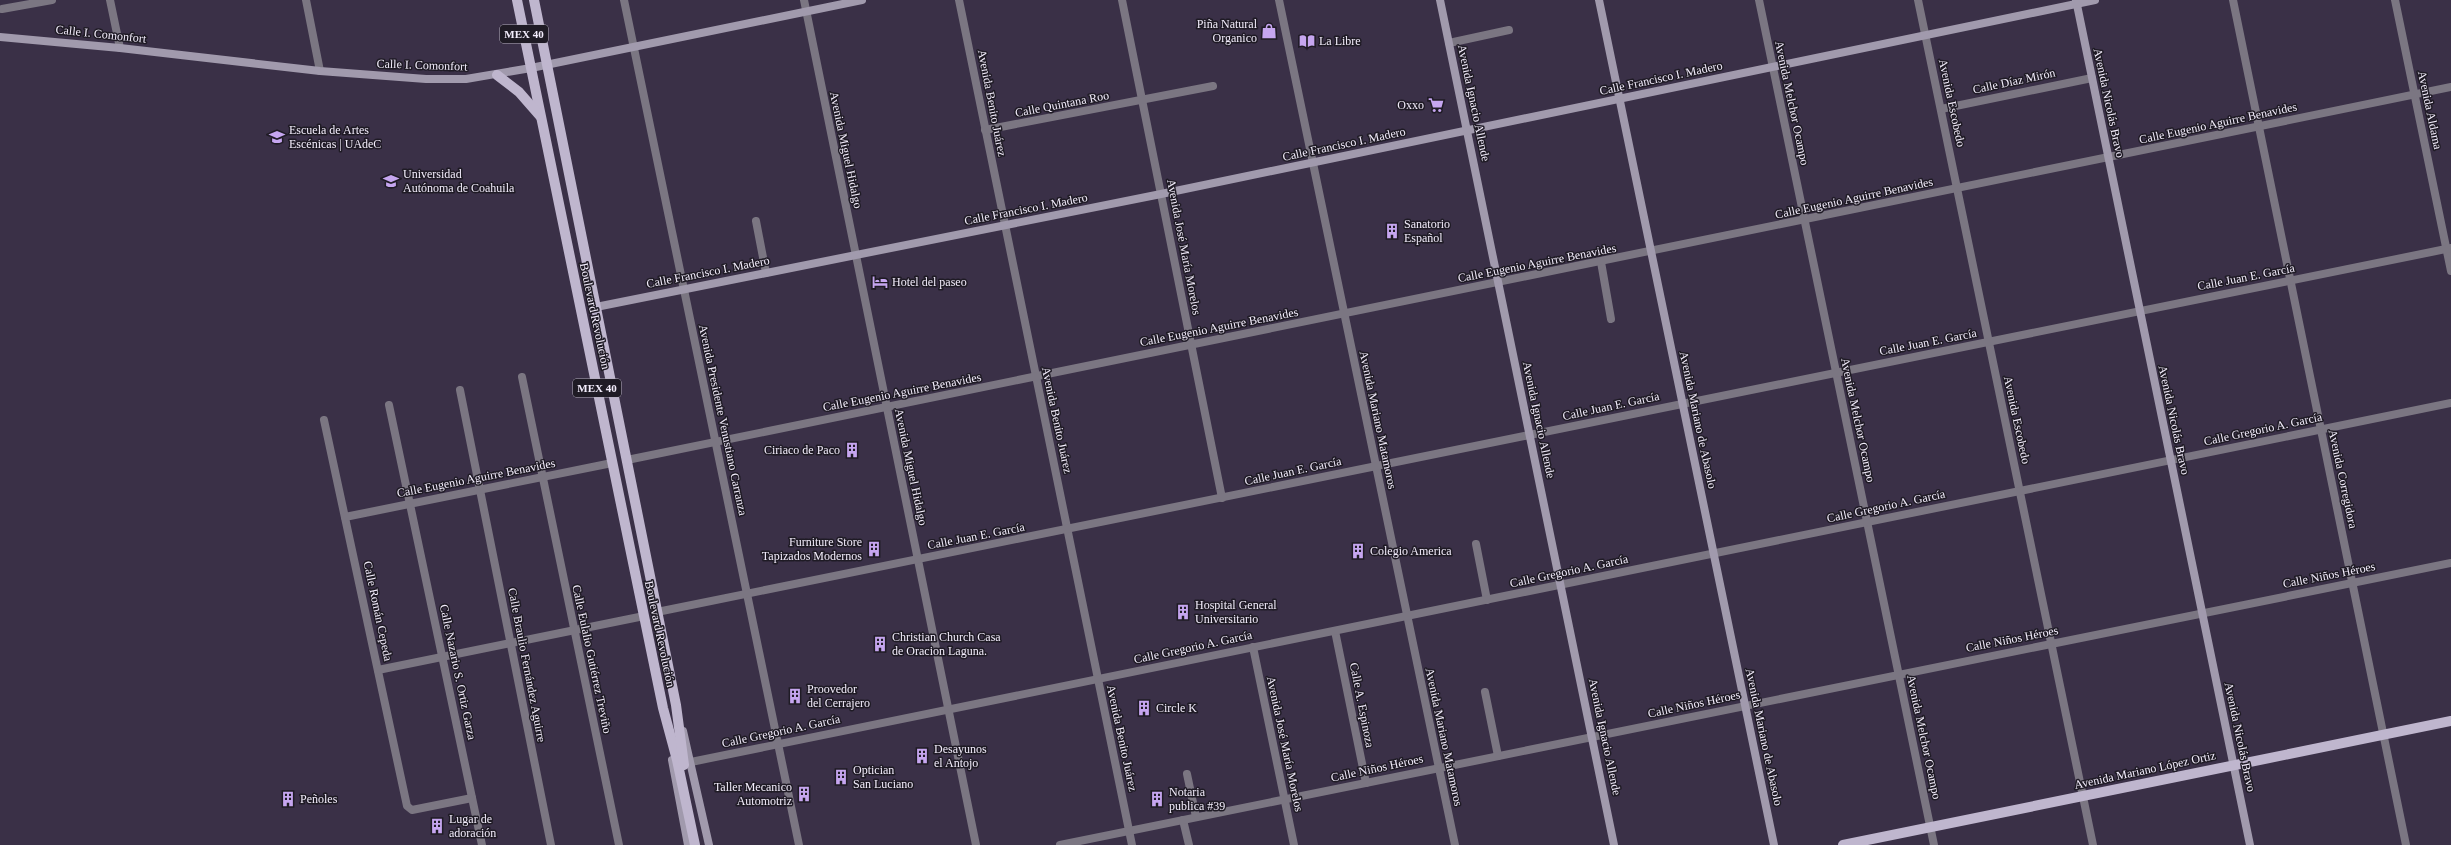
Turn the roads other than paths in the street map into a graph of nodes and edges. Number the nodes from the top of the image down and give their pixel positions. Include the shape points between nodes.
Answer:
1 (52, 0) edge
2 (110, 0) edge
3 (306, 0) edge
4 (517, 0) edge
5 (534, 0) edge
6 (624, 0) edge
7 (804, 0) edge
8 (862, 0) edge
9 (960, 0) edge
10 (1122, 0) edge
11 (1279, 0) edge
12 (1440, 0) edge
13 (1599, 0) edge
14 (1759, 0) edge
15 (1918, 0) edge
16 (2095, 0) edge
17 (2233, 0) edge
18 (2395, 0) edge
19 (2076, 2) edge
20 (2, 10) dead end
21 (806, 12) junction
22 (1509, 30) dead end
23 (1926, 35) junction
24 (0, 37) edge
25 (1449, 43) junction
26 (633, 47) junction
27 (120, 48) junction
28 (547, 65) junction
29 (1773, 67) junction
30 (531, 68) junction
31 (320, 71) junction
32 (497, 74) junction
33 (2092, 78) junction
34 (1213, 86) dead end
35 (2451, 87) edge
36 (2415, 95) junction
37 (1619, 98) junction
38 (1142, 100) junction
39 (1941, 109) junction
40 (541, 117) junction
41 (2259, 127) junction
42 (986, 130) junction
43 (1467, 131) junction
44 (2108, 158) junction
45 (1312, 163) junction
46 (1957, 189) junction
47 (1161, 194) junction
48 (756, 221) dead end
49 (1804, 221) junction
50 (1004, 226) junction
51 (2449, 248) edge
52 (1651, 252) junction
53 (856, 255) junction
54 (1600, 262) junction
55 (2451, 271) edge
56 (766, 273) junction
57 (2291, 280) junction
58 (1498, 283) junction
59 (684, 289) junction
60 (596, 307) junction
61 (2140, 311) junction
62 (1344, 314) junction
63 (1611, 319) dead end
64 (1989, 341) junction
65 (1191, 345) junction
66 (1836, 372) junction
67 (522, 377) dead end
68 (1036, 377) junction
69 (460, 390) dead end
70 (2451, 403) edge
71 (1682, 404) junction
72 (389, 406) dead end
73 (886, 407) junction
74 (324, 420) dead end
75 (2321, 430) junction
76 (1530, 435) junction
77 (715, 442) junction
78 (627, 460) junction
79 (2170, 460) junction
80 (612, 463) junction
81 (1375, 467) junction
82 (541, 477) junction
83 (480, 490) junction
84 (2020, 491) junction
85 (1222, 498) junction
86 (410, 504) junction
87 (345, 517) junction
88 (1867, 522) junction
89 (1067, 530) junction
90 (1476, 544) dead end
91 (1713, 554) junction
92 (918, 560) junction
93 (2451, 562) edge
94 (2352, 583) junction
95 (1561, 585) junction
96 (747, 594) junction
97 (1487, 600) junction
98 (658, 612) junction
99 (2202, 613) junction
100 (644, 616) junction
101 (1407, 616) junction
102 (574, 630) junction
103 (1335, 631) junction
104 (511, 643) junction
105 (2051, 644) junction
106 (1254, 647) junction
107 (442, 657) junction
108 (378, 670) junction
109 (1898, 675) junction
110 (1098, 679) junction
111 (1485, 692) dead end
112 (676, 705) junction
113 (1745, 706) junction
114 (663, 708) junction
115 (948, 710) junction
116 (2451, 720) edge
117 (2384, 734) junction
118 (1592, 737) junction
119 (778, 744) junction
120 (1498, 756) junction
121 (691, 762) junction
122 (2233, 765) junction
123 (1439, 768) junction
124 (1187, 774) dead end
125 (684, 779) junction
126 (1366, 783) junction
127 (2083, 796) junction
128 (472, 798) junction
129 (1285, 799) junction
130 (1196, 817) junction
131 (1183, 820) junction
132 (1930, 827) junction
133 (1129, 831) junction
134 (482, 845) edge
135 (551, 845) edge
136 (619, 845) edge
137 (688, 845) edge
138 (695, 845) edge
139 (701, 845) edge
140 (709, 845) edge
141 (798, 845) edge
142 (976, 845) edge
143 (1060, 845) edge
144 (1132, 845) edge
145 (1189, 845) edge
146 (1294, 845) edge
147 (1455, 845) edge
148 (1614, 845) edge
149 (1774, 845) edge
150 (1843, 845) edge
151 (1934, 845) edge
152 (2093, 845) edge
153 (2250, 845) edge
154 (2406, 845) edge

1 - 20 street
2 - 27 street
3 - 31 street
4 - 30 main road, Boulevard Revolución / MEX 40
5 - 28 main road, MEX 40
6 - 26 street, Avenida Presidente Venustiano Carranza
7 - 21 street, Avenida Miguel Hidalgo
8 - 21 street, Calle I. Comonfort
9 - 42 street, Avenida Benito Juárez
10 - 38 street, Avenida José María Morelos
11 - 45 street, Avenida Mariano Matamoros
12 - 25 street, Avenida Ignacio Allende
13 - 37 street, Avenida Mariano de Abasolo
14 - 29 street, Avenida Melchor Ocampo
15 - 23 street, Avenida Escobedo
16 - 19 street, Calle Francisco I. Madero
17 - 41 street, Avenida Corregidora
18 - 36 street, Avenida Aldama
19 - 23 street, Calle Francisco I. Madero
19 - 33 street, Avenida Nicolás Bravo
21 - 26 street, Calle I. Comonfort
21 - 53 street, Avenida Miguel Hidalgo
22 - 25 street
23 - 29 street, Calle Francisco I. Madero
23 - 39 street, Avenida Escobedo
24 - 27 street, Calle I. Comonfort
25 - 43 street, Avenida Ignacio Allende
26 - 28 street, Calle I. Comonfort
26 - 59 street, Avenida Presidente Venustiano Carranza
27 - 31 street, Calle I. Comonfort
28 - 30 street, Calle I. Comonfort
28 - 60 main road, MEX 40
29 - 37 street, Calle Francisco I. Madero
29 - 49 street, Avenida Melchor Ocampo
30 - 32 street, Calle I. Comonfort
30 - 40 main road, Boulevard Revolución / MEX 40
31 - 32 street, Calle I. Comonfort via 426,79 466,79
32 - 40 main road via 520,92
33 - 39 street, Calle Díaz Mirón
33 - 44 street, Avenida Nicolás Bravo
34 - 38 street, Calle Quintana Roo
35 - 36 street, Calle Eugenio Aguirre Benavides
36 - 41 street, Calle Eugenio Aguirre Benavides
36 - 51 street, Avenida Aldama
37 - 43 street, Calle Francisco I. Madero
37 - 52 street, Avenida Mariano de Abasolo
38 - 42 street, Calle Quintana Roo
38 - 47 street, Avenida José María Morelos
39 - 46 street, Avenida Escobedo
40 - 80 main road, Boulevard Revolución / MEX 40
41 - 44 street, Calle Eugenio Aguirre Benavides
41 - 57 street, Avenida Corregidora
42 - 50 street, Avenida Benito Juárez
43 - 45 street, Calle Francisco I. Madero
43 - 58 street, Avenida Ignacio Allende
44 - 46 street, Calle Eugenio Aguirre Benavides
44 - 61 street, Avenida Nicolás Bravo
45 - 47 street, Calle Francisco I. Madero
45 - 62 street, Avenida Mariano Matamoros
46 - 49 street, Calle Eugenio Aguirre Benavides
46 - 64 street, Avenida Escobedo
47 - 50 street, Calle Francisco I. Madero
47 - 65 street, Avenida José María Morelos
48 - 56 street
49 - 52 street, Calle Eugenio Aguirre Benavides
49 - 66 street, Avenida Melchor Ocampo
50 - 53 street, Calle Francisco I. Madero
50 - 68 street, Avenida Benito Juárez
51 - 55 street, Avenida Aldama
51 - 57 street, Calle Juan E. García
52 - 54 street, Calle Eugenio Aguirre Benavides
52 - 71 street, Avenida Mariano de Abasolo
53 - 56 street, Calle Francisco I. Madero
53 - 73 street, Avenida Miguel Hidalgo
54 - 58 street, Calle Eugenio Aguirre Benavides
54 - 63 street
56 - 59 street, Calle Francisco I. Madero
57 - 61 street, Calle Juan E. García
57 - 75 street, Avenida Corregidora
58 - 62 street, Calle Eugenio Aguirre Benavides
58 - 76 street, Avenida Ignacio Allende
59 - 60 street, Calle Francisco I. Madero
59 - 77 street, Avenida Presidente Venustiano Carranza
60 - 78 main road, MEX 40
61 - 64 street, Calle Juan E. García
61 - 79 street, Avenida Nicolás Bravo
62 - 65 street, Calle Eugenio Aguirre Benavides
62 - 81 street, Avenida Mariano Matamoros
64 - 66 street, Calle Juan E. García
64 - 84 street, Avenida Escobedo
65 - 68 street, Calle Eugenio Aguirre Benavides
65 - 85 street, Avenida José María Morelos
66 - 71 street, Calle Juan E. García
66 - 88 street, Avenida Melchor Ocampo
67 - 82 street, Calle Eulalio Gutiérrez Treviño
68 - 73 street, Calle Eugenio Aguirre Benavides
68 - 89 street, Avenida Benito Juárez
69 - 83 street, Calle Braulio Fernández Aguirre
70 - 75 street, Calle Gregorio A. García
71 - 76 street, Calle Juan E. García
71 - 91 street, Avenida Mariano de Abasolo
72 - 86 street, Calle Nazario S. Ortiz Garza
73 - 77 street, Calle Eugenio Aguirre Benavides
73 - 92 street, Avenida Miguel Hidalgo
74 - 87 street, Calle Román Cepeda
75 - 79 street, Calle Gregorio A. García
75 - 94 street, Avenida Corregidora
76 - 81 street, Calle Juan E. García
76 - 95 street, Avenida Ignacio Allende
77 - 78 street, Calle Eugenio Aguirre Benavides
77 - 96 street, Avenida Presidente Venustiano Carranza
78 - 98 main road, MEX 40
79 - 84 street, Calle Gregorio A. García
79 - 99 street, Avenida Nicolás Bravo
80 - 82 street, Calle Eugenio Aguirre Benavides
80 - 100 main road, Boulevard Revolución / MEX 40
81 - 85 street, Calle Juan E. García
81 - 101 street, Avenida Mariano Matamoros
82 - 83 street, Calle Eugenio Aguirre Benavides
82 - 102 street, Calle Eulalio Gutiérrez Treviño
83 - 86 street, Calle Eugenio Aguirre Benavides
83 - 104 street, Calle Braulio Fernández Aguirre
84 - 88 street, Calle Gregorio A. García
84 - 105 street, Avenida Escobedo
85 - 89 street, Calle Juan E. García
86 - 87 street, Calle Eugenio Aguirre Benavides
86 - 107 street, Calle Nazario S. Ortiz Garza
87 - 108 street, Calle Román Cepeda
88 - 91 street, Calle Gregorio A. García
88 - 109 street, Avenida Melchor Ocampo
89 - 92 street, Calle Juan E. García
89 - 110 street, Avenida Benito Juárez
90 - 97 street
91 - 95 street, Calle Gregorio A. García
91 - 113 street, Avenida Mariano de Abasolo
92 - 96 street, Calle Juan E. García
92 - 115 street, Avenida Miguel Hidalgo
93 - 94 street, Calle Niños Héroes
94 - 99 street, Calle Niños Héroes
94 - 117 street, Avenida Corregidora
95 - 97 street, Calle Gregorio A. García
95 - 118 street, Avenida Ignacio Allende
96 - 98 street, Calle Juan E. García
96 - 119 street, Avenida Presidente Venustiano Carranza
97 - 101 street, Calle Gregorio A. García
98 - 112 main road, MEX 40
99 - 105 street, Calle Niños Héroes
99 - 122 street, Avenida Nicolás Bravo
100 - 102 street
100 - 114 main road, Boulevard Revolución / MEX 40
101 - 103 street, Calle Gregorio A. García
101 - 123 street, Avenida Mariano Matamoros
102 - 104 street
102 - 136 street, Calle Eulalio Gutiérrez Treviño
103 - 106 street, Calle Gregorio A. García
103 - 126 street, Calle A. Espinoza
104 - 107 street
104 - 135 street, Calle Braulio Fernández Aguirre
105 - 109 street, Calle Niños Héroes
105 - 127 street, Avenida Escobedo
106 - 110 street, Calle Gregorio A. García
106 - 129 street, Avenida José María Morelos
107 - 108 street
107 - 128 street, Calle Nazario S. Ortiz Garza
108 - 128 street, Calle Román Cepeda via 408,808 419,809
109 - 113 street, Calle Niños Héroes
109 - 132 street, Avenida Melchor Ocampo
110 - 115 street, Calle Gregorio A. García
110 - 133 street, Avenida Benito Juárez
111 - 120 street
112 - 121 street, MEX 40
112 - 125 main road, Boulevard Revolución
113 - 118 street, Calle Niños Héroes
113 - 149 street, Avenida Mariano de Abasolo
114 - 125 main road, Boulevard Revolución
114 - 137 street, Boulevard Revolución / MEX 40
115 - 119 street, Calle Gregorio A. García
115 - 142 street, Avenida Miguel Hidalgo
116 - 117 main road, Avenida Mariano López Ortiz
117 - 122 main road, Avenida Mariano López Ortiz
117 - 154 street, Avenida Corregidora
118 - 120 street, Calle Niños Héroes
118 - 148 street, Avenida Ignacio Allende
119 - 121 street, Calle Gregorio A. García
119 - 141 street, Avenida Presidente Venustiano Carranza
120 - 123 street, Calle Niños Héroes
121 - 140 street, MEX 40
122 - 127 main road, Avenida Mariano López Ortiz
122 - 153 street, Avenida Nicolás Bravo
123 - 126 street, Calle Niños Héroes
123 - 147 street, Avenida Mariano Matamoros
124 - 130 street
125 - 138 main road, Boulevard Revolución
125 - 139 main road, Boulevard Revolución
126 - 129 street, Calle Niños Héroes
127 - 132 main road, Avenida Mariano López Ortiz
127 - 152 street, Avenida Escobedo
128 - 134 street, Calle Nazario S. Ortiz Garza
129 - 130 street, Calle Niños Héroes
129 - 146 street, Avenida José María Morelos
130 - 131 street, Calle Niños Héroes
131 - 133 street, Calle Niños Héroes
131 - 145 street
132 - 150 main road, Avenida Mariano López Ortiz
132 - 151 street, Avenida Melchor Ocampo
133 - 143 street, Calle Niños Héroes
133 - 144 street, Avenida Benito Juárez

